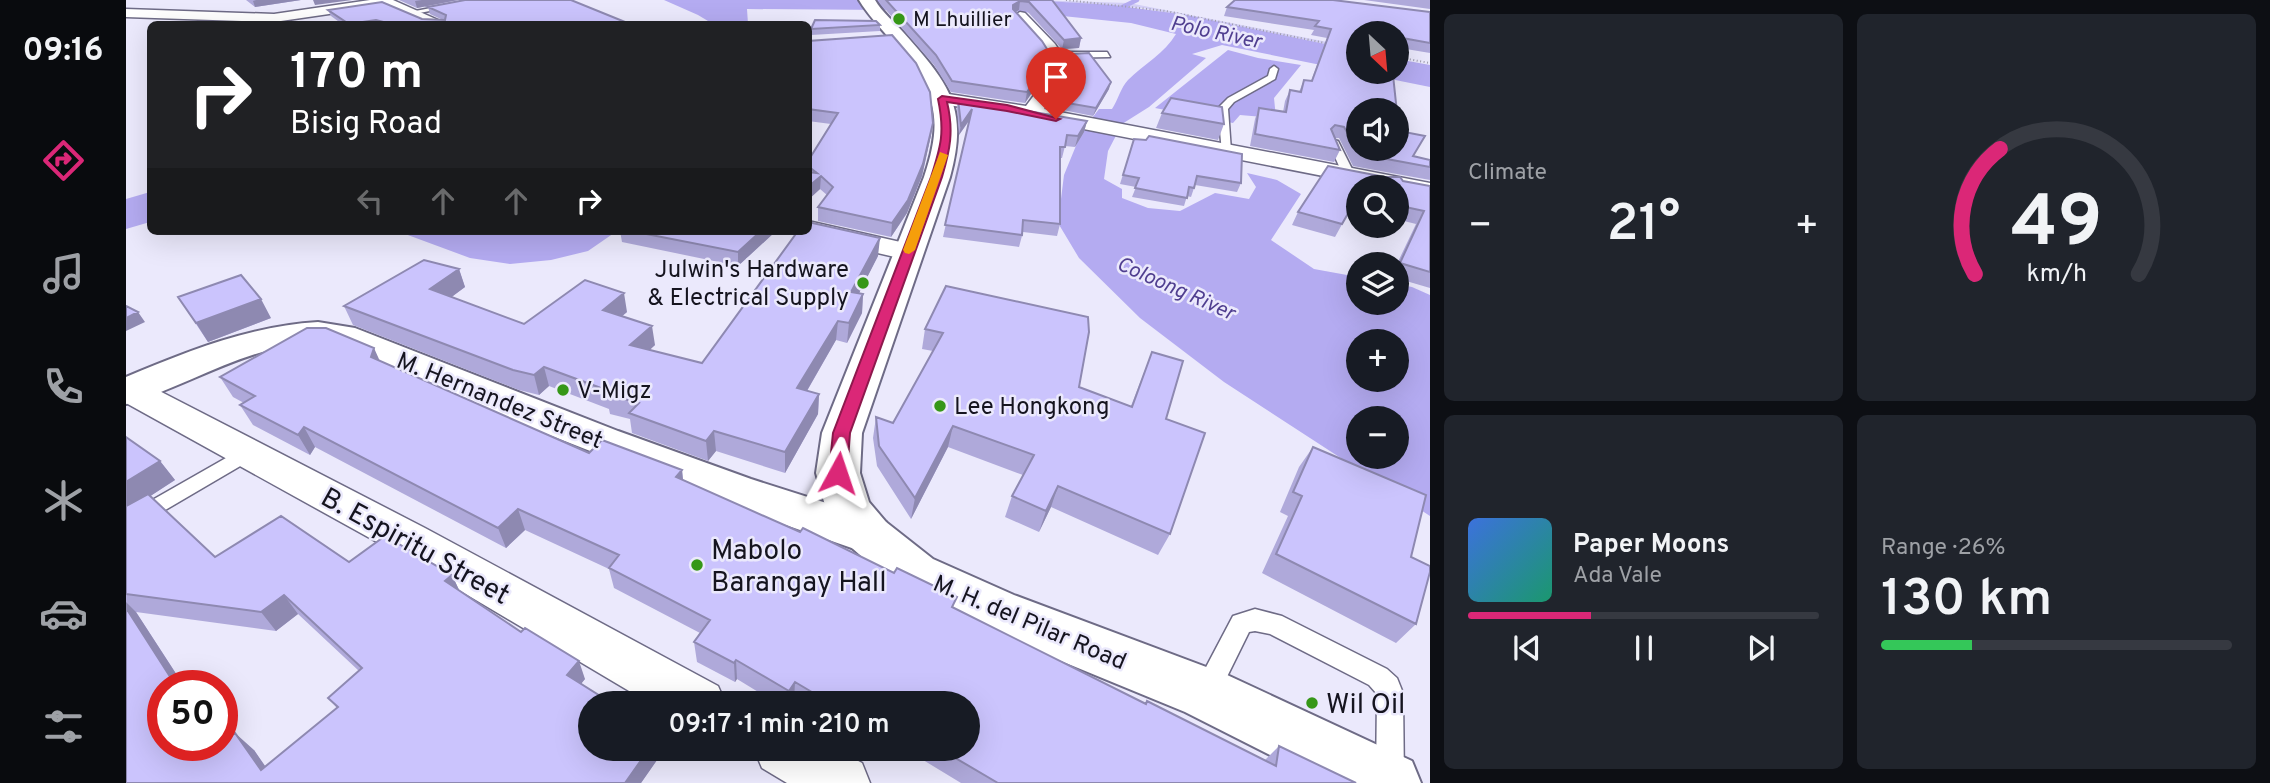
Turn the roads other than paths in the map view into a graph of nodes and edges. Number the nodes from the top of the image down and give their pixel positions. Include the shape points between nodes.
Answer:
1 (484, 0) edge
2 (384, 1) edge
3 (126, 7) edge
4 (126, 13) edge
5 (409, 13) junction
6 (152, 14) junction
7 (1020, 16) edge
8 (431, 21) edge
9 (877, 22) edge
10 (1054, 55) junction
11 (1107, 55) dead end
12 (1274, 68) dead end
13 (942, 99) junction
14 (1031, 113) junction
15 (1334, 141) edge
16 (1226, 151) junction
17 (1348, 173) junction
18 (1430, 190) edge
19 (812, 230) edge
20 (908, 253) junction
21 (128, 390) edge
22 (247, 453) junction
23 (126, 525) edge
24 (869, 535) junction
25 (677, 691) edge
26 (1205, 693) junction
27 (803, 761) edge
28 (842, 783) edge
29 (1390, 783) edge

1 - 5 lane
2 - 5 street
2 - 6 street via 274,18
3 - 6 street
4 - 6 street
5 - 8 street
7 - 10 street
9 - 13 main road, M. H. del Pilar Road via 933,81
10 - 11 lane
10 - 14 street via 1059,75
12 - 16 lane via 1272,77 1223,108
13 - 14 street
13 - 20 main road, M. H. del Pilar Road via 947,141
14 - 16 street
15 - 17 lane
16 - 17 street
17 - 18 street
19 - 20 street
20 - 24 main road, M. H. del Pilar Road via 842,433 838,473 849,509
21 - 22 street, B. Espiritu Street
21 - 24 main road, M. Hernandez Street via 252,344 327,331 575,432 763,502
22 - 23 lane
22 - 25 street, B. Espiritu Street
24 - 26 main road, M. H. del Pilar Road via 916,574
26 - 29 main road, M. H. del Pilar Road
26 - 29 lane via 1241,624 1255,620 1273,624 1378,677 1388,687
27 - 28 street

